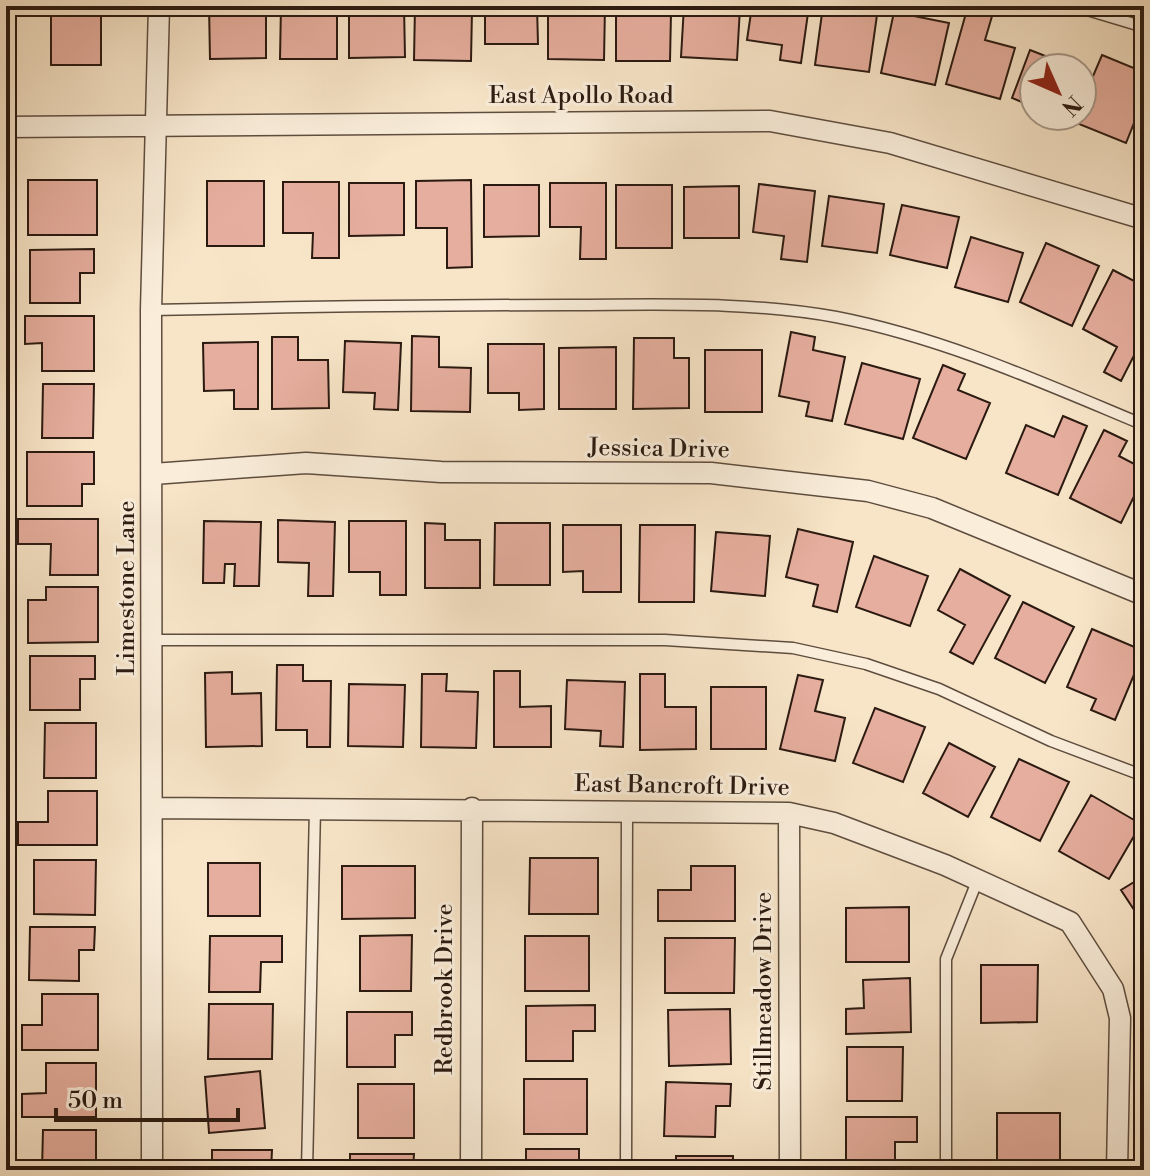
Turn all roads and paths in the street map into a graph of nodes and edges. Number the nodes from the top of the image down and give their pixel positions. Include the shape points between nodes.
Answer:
1 (159, 6) edge
2 (1074, 6) edge
3 (1144, 27) edge
4 (158, 126) junction
5 (6, 127) edge
6 (1144, 219) edge
7 (151, 310) junction
8 (1144, 425) edge
9 (153, 474) junction
10 (1144, 595) edge
11 (154, 640) junction
12 (1144, 776) edge
13 (154, 808) junction
14 (315, 808) junction
15 (472, 808) junction
16 (627, 810) junction
17 (789, 813) junction
18 (978, 879) junction
19 (152, 1170) edge
20 (307, 1170) edge
21 (471, 1170) edge
22 (626, 1170) edge
23 (790, 1170) edge
24 (946, 1170) edge
25 (1117, 1170) edge

1 - 4 street, Limestone Lane
2 - 3 lane
4 - 5 street, East Apollo Road
4 - 6 street, East Apollo Road via 770,121 890,143
4 - 7 street, Limestone Lane
7 - 8 lane via 765,308 836,318 934,342 1001,364
7 - 9 street, Limestone Lane
9 - 10 street, Jessica Drive via 306,463 441,472 711,473 868,491 932,508
9 - 11 street, Limestone Lane
11 - 12 lane via 665,640 793,648 866,664 939,689 1051,741
11 - 13 street, Limestone Lane
13 - 14 street, East Bancroft Drive
13 - 19 street, Limestone Lane
14 - 15 street, East Bancroft Drive
14 - 20 lane
15 - 16 street, East Bancroft Drive
15 - 21 street, Redbrook Drive
16 - 17 street, East Bancroft Drive
16 - 22 lane
17 - 18 street, East Bancroft Drive via 834,823
17 - 23 street, Stillmeadow Drive
18 - 24 lane via 946,959
18 - 25 street, East Bancroft Drive via 1070,922 1113,989 1120,1018

